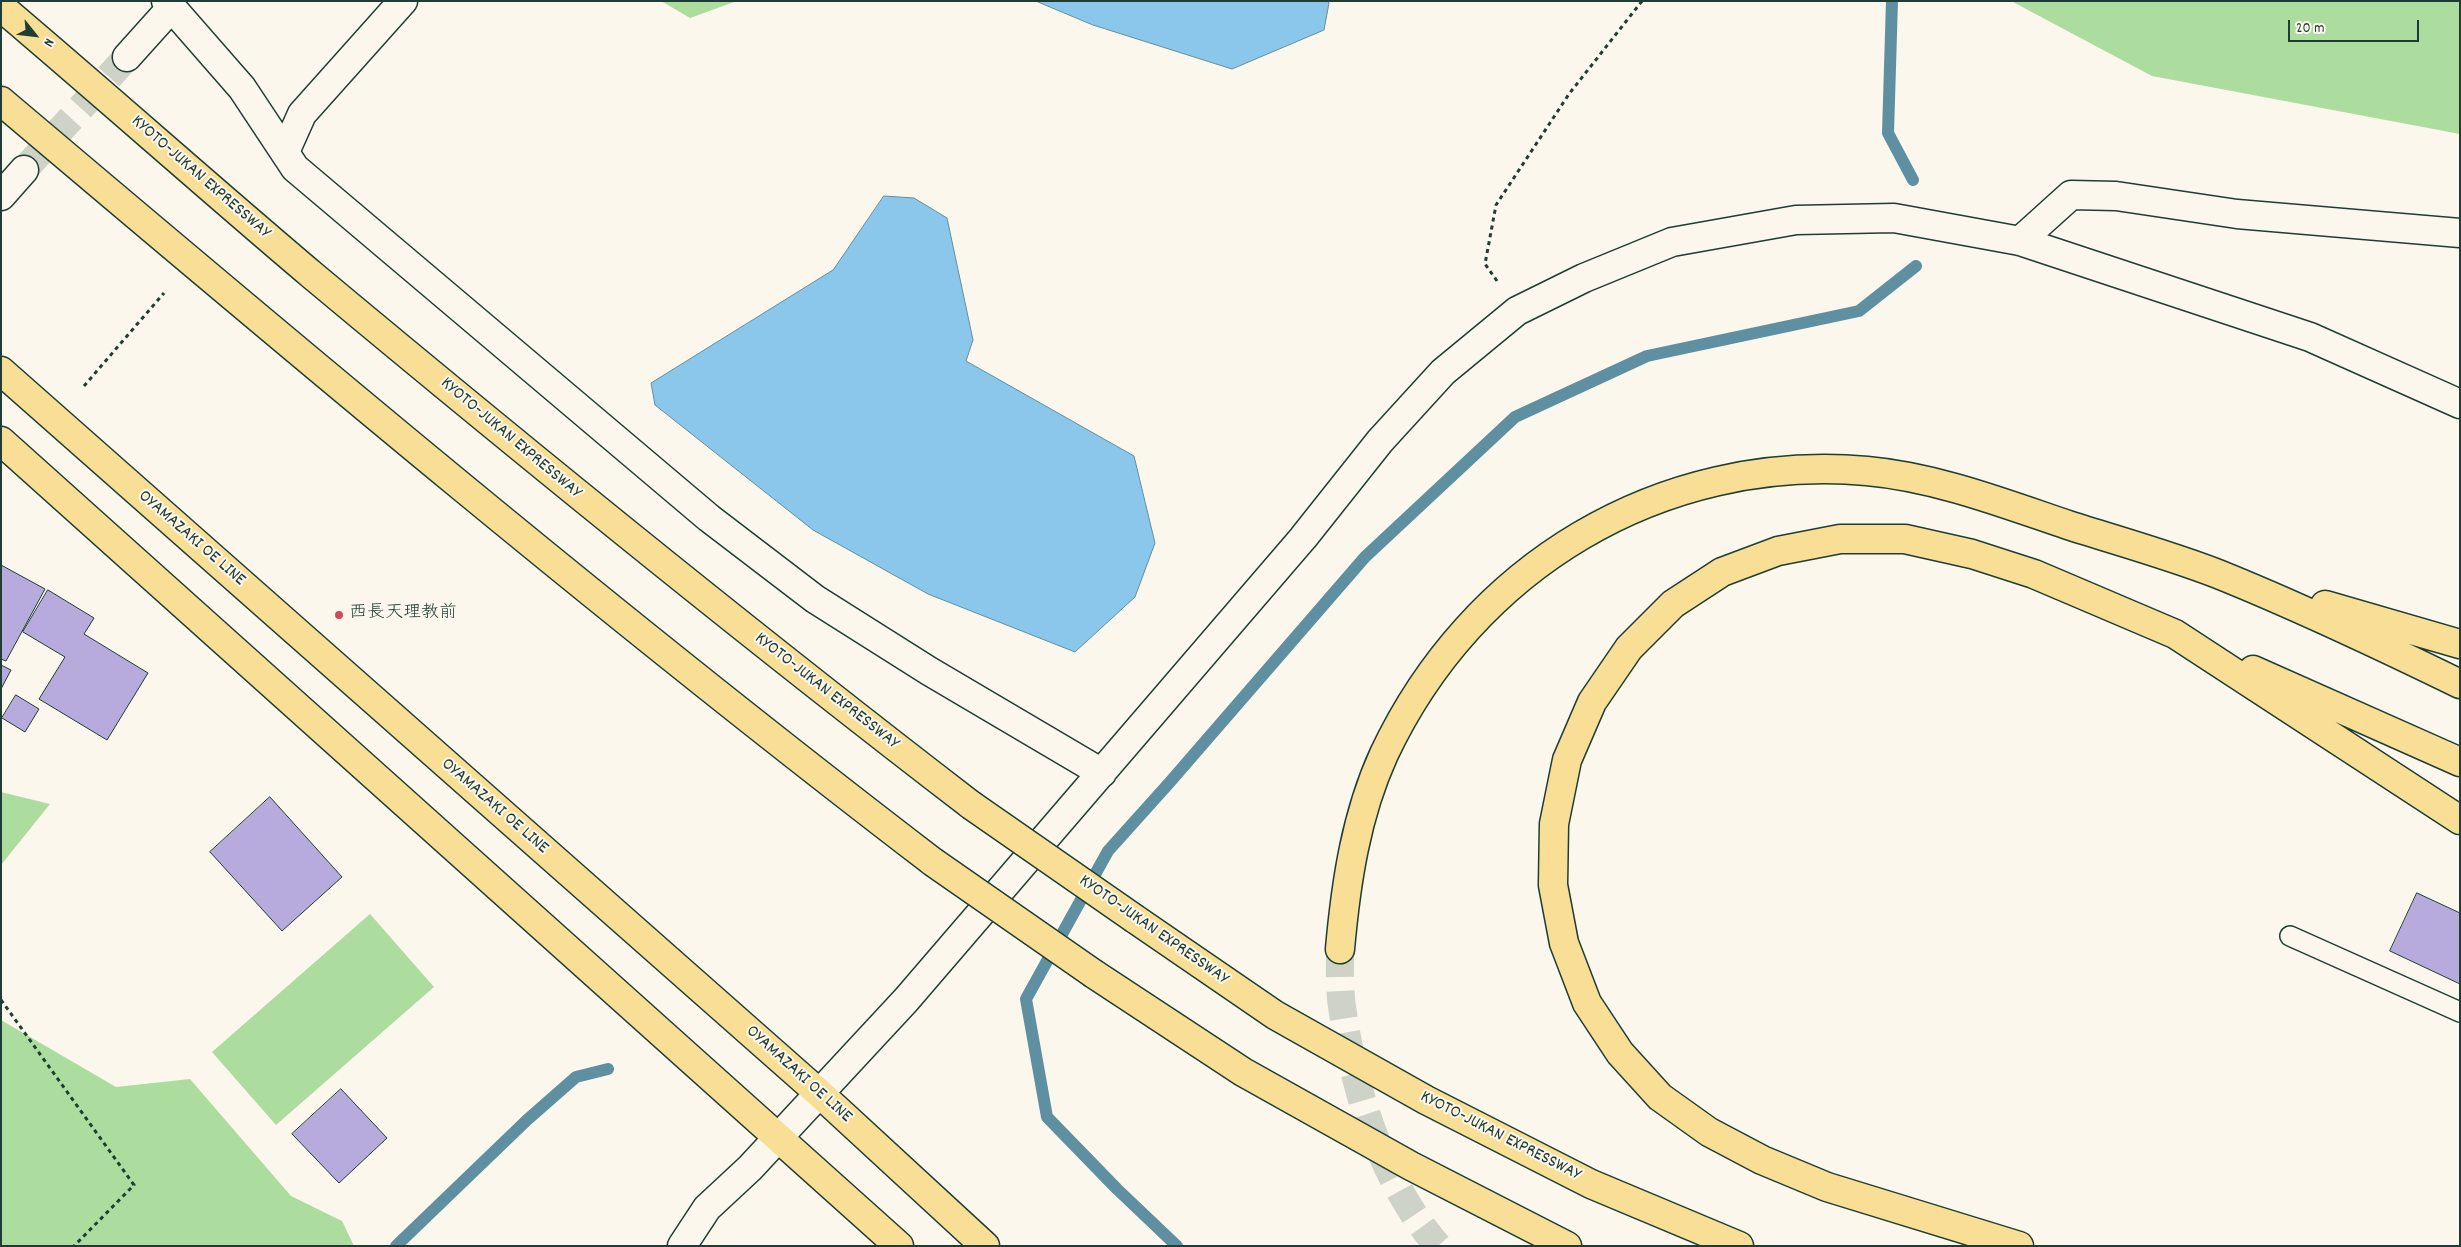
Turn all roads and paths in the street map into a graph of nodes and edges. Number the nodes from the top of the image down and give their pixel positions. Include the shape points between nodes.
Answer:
1 (403, 1) edge
2 (1642, 1) edge
3 (169, 4) edge
4 (1, 7) edge
5 (126, 57) tunnel mouth
6 (1, 101) edge
7 (285, 152) junction
8 (24, 170) tunnel mouth
9 (1, 196) edge
10 (2460, 233) edge
11 (2020, 241) junction
12 (164, 293) dead end
13 (1517, 311) junction
14 (1, 371) edge
15 (84, 386) dead end
16 (2460, 404) edge
17 (1, 441) edge
18 (2215, 573) junction
19 (2175, 634) junction
20 (2460, 644) edge
21 (2460, 684) edge
22 (2460, 762) edge
23 (1102, 774) junction
24 (2460, 820) edge
25 (2290, 936) dead end
26 (1340, 948) tunnel mouth
27 (1, 1000) edge
28 (2460, 1012) edge
29 (819, 1093) junction
30 (778, 1138) junction
31 (74, 1246) edge
32 (682, 1246) edge
33 (899, 1246) edge
34 (985, 1246) edge
35 (1567, 1246) edge
36 (1739, 1246) edge
37 (2019, 1246) edge

1 - 7 street via 302,114
2 - 13 path via 1570,94 1496,205 1485,264
3 - 5 street
3 - 7 street via 242,88
4 - 36 main road, KYOTO-JUKAN EXPRESSWAY, bridge via 310,273 578,496 795,670 971,805 1274,1015 1426,1100 1591,1184
6 - 35 main road, bridge via 260,321 545,556 933,862 1243,1072 1410,1166
7 - 23 street via 295,168 747,547 823,604
8 - 9 street
10 - 11 street via 2237,214 2116,196 2071,195
11 - 13 street via 1894,218 1796,220 1672,242 1584,278
11 - 16 street via 2310,337
12 - 15 path
13 - 23 street via 1442,372 1380,441 1303,538
14 - 29 main road, OYAMAZAKI OE LINE
17 - 30 main road
18 - 20 main road
18 - 21 main road via 2365,638
18 - 26 main road via 2001,502 1930,482 1870,471 1810,469 1742,476 1684,489 1621,514 1558,550 1503,591 1454,642 1414,698 1383,756 1360,820 1346,882
19 - 22 main road
19 - 24 main road
19 - 37 main road via 2034,574 1972,554 1905,539 1840,539 1778,551 1722,572 1672,604 1629,648 1592,702 1568,760 1554,824 1553,885 1564,943 1587,1003 1620,1053 1660,1097 1709,1132 1762,1160 1827,1188
23 - 29 street via 906,1000
25 - 28 lane
27 - 31 path via 134,1185
29 - 30 street
29 - 34 main road, OYAMAZAKI OE LINE
30 - 32 street via 707,1208
30 - 33 main road

